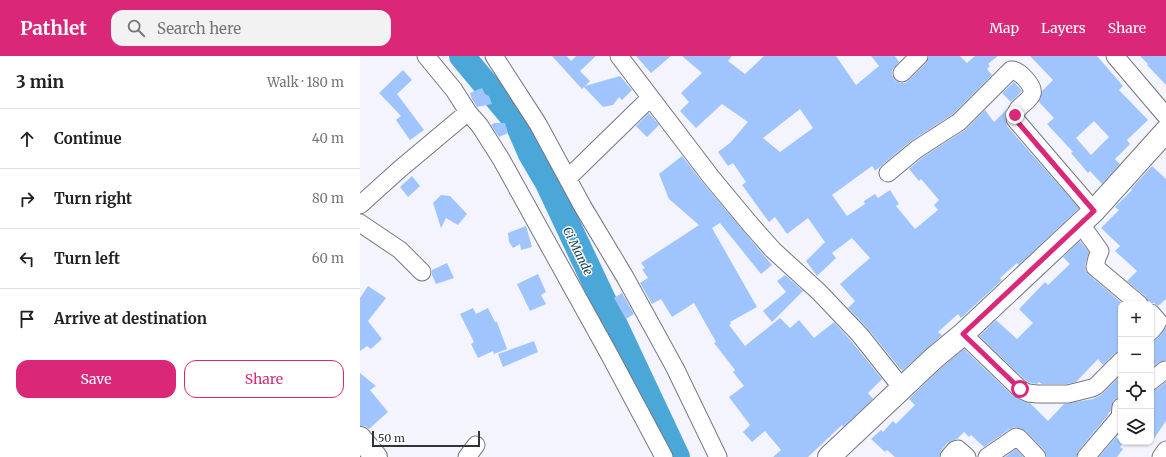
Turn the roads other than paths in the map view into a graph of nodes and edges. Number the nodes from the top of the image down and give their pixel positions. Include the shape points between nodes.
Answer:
1 (426, 56) edge
2 (494, 56) edge
3 (619, 56) edge
4 (919, 56) edge
5 (1115, 56) edge
6 (902, 73) dead end
7 (650, 98) junction
8 (468, 112) junction
9 (1166, 116) edge
10 (1166, 131) edge
11 (888, 173) dead end
12 (569, 181) junction
13 (360, 205) edge
14 (1087, 217) junction
15 (360, 223) edge
16 (422, 272) dead end
17 (1135, 301) edge
18 (1154, 316) edge
19 (1154, 327) edge
20 (963, 334) junction
21 (1118, 363) edge
22 (1165, 370) dead end
23 (1154, 379) edge
24 (902, 388) junction
25 (1121, 409) edge
26 (360, 438) edge
27 (1166, 450) edge
28 (376, 457) edge
29 (664, 457) edge
30 (718, 457) edge
31 (830, 457) edge
32 (949, 457) edge
33 (967, 457) edge
34 (988, 457) edge
35 (1037, 457) edge
36 (1086, 457) edge
37 (1161, 457) edge

1 - 8 street
2 - 12 street via 538,124
3 - 7 street
4 - 6 street
5 - 9 street
7 - 12 street
7 - 24 street via 773,250 819,292 860,335
8 - 13 street
8 - 29 street via 501,159
10 - 14 main road
11 - 14 street via 917,149 959,122 1011,70 1014,70 1018,71 1033,91 1017,109 1015,119
12 - 30 street via 675,368
14 - 17 street via 1100,250 1095,267
14 - 20 main road
15 - 16 street via 400,250
18 - 19 street via 1158,321
20 - 21 street via 1020,389 1037,394 1068,394 1094,388
20 - 24 main road
22 - 23 street
24 - 31 main road
25 - 36 street via 1120,417
26 - 28 main road
27 - 37 street
32 - 33 street via 958,449
34 - 35 street via 1016,437

